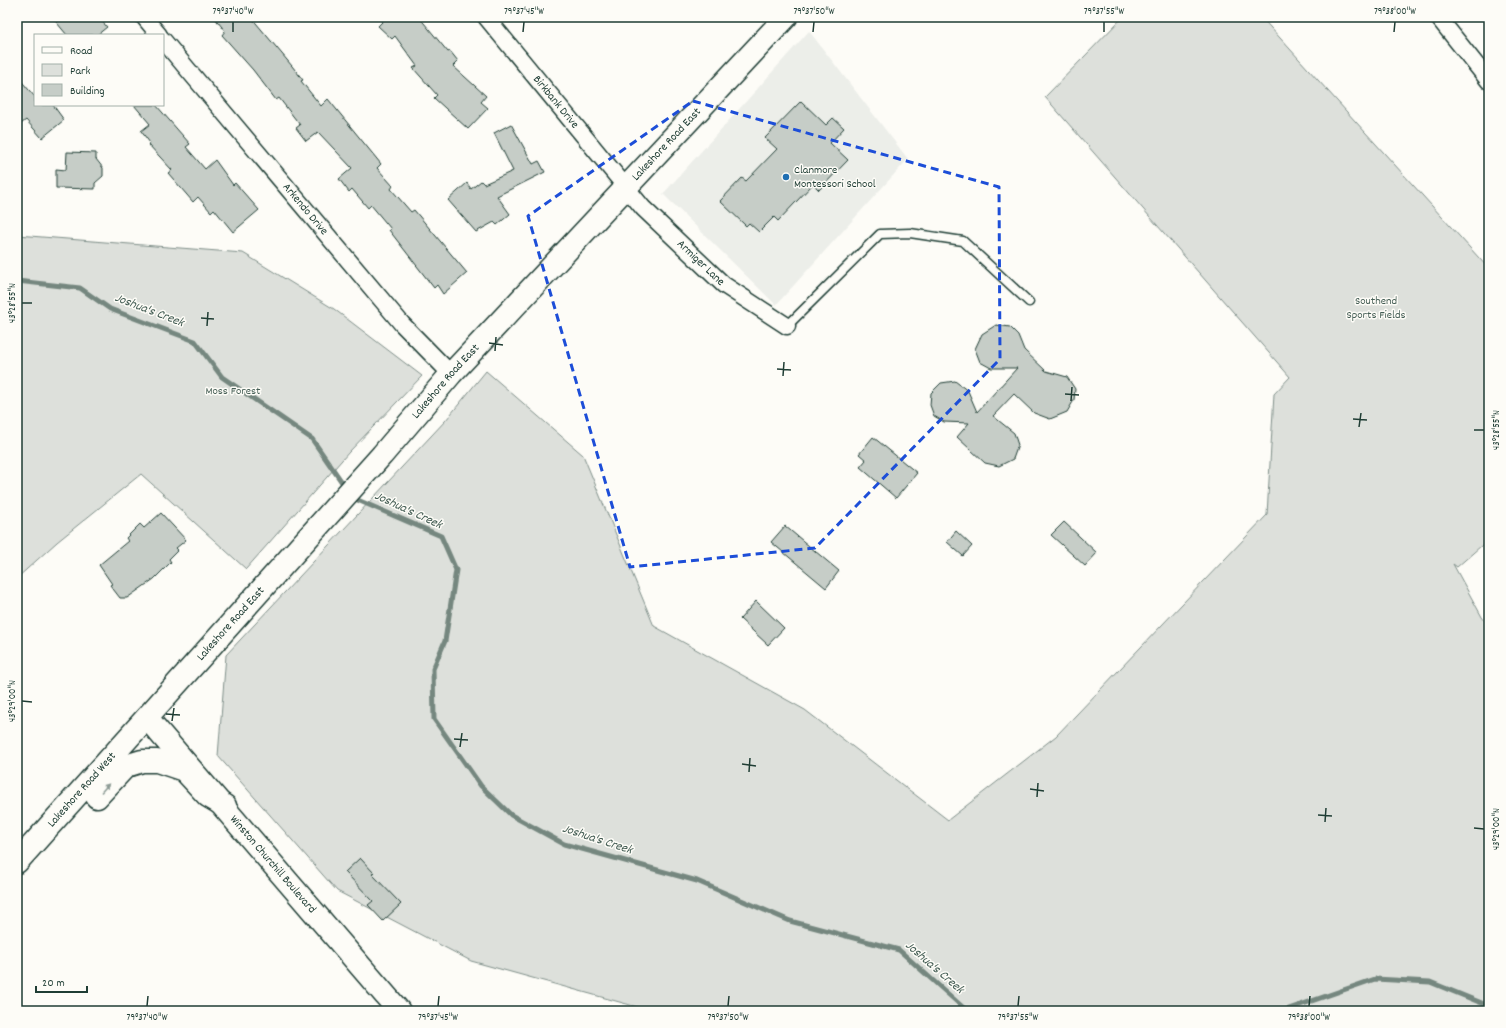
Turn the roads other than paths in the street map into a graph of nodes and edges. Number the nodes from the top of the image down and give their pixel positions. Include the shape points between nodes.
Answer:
1 (144, 17) edge
2 (486, 17) edge
3 (786, 17) edge
4 (1438, 17) edge
5 (158, 34) edge
6 (164, 41) edge
7 (1489, 80) edge
8 (625, 187) junction
9 (1029, 302) dead end
10 (787, 326) joint
11 (451, 374) junction
12 (147, 718) junction
13 (225, 806) junction
14 (54, 821) junction
15 (17, 862) edge
16 (399, 1011) edge

1 - 5 street
2 - 8 street, Birkbank Drive
3 - 8 main road, Lakeshore Road East
4 - 7 street
6 - 11 street, Arkendo Drive via 402,324
8 - 10 street, Armiger Lane via 643,208 724,285
8 - 11 main road, Lakeshore Road East
9 - 10 lane via 962,241 910,234 880,234
11 - 12 main road, Lakeshore Road East
12 - 13 main road, Winston Churchill Boulevard
12 - 14 main road, Lakeshore Road West
14 -> 13 main road via 72,824 120,772 133,763 142,761 157,761 184,770 208,796
13 - 16 main road, Winston Churchill Boulevard
14 - 15 main road, Lakeshore Road West

